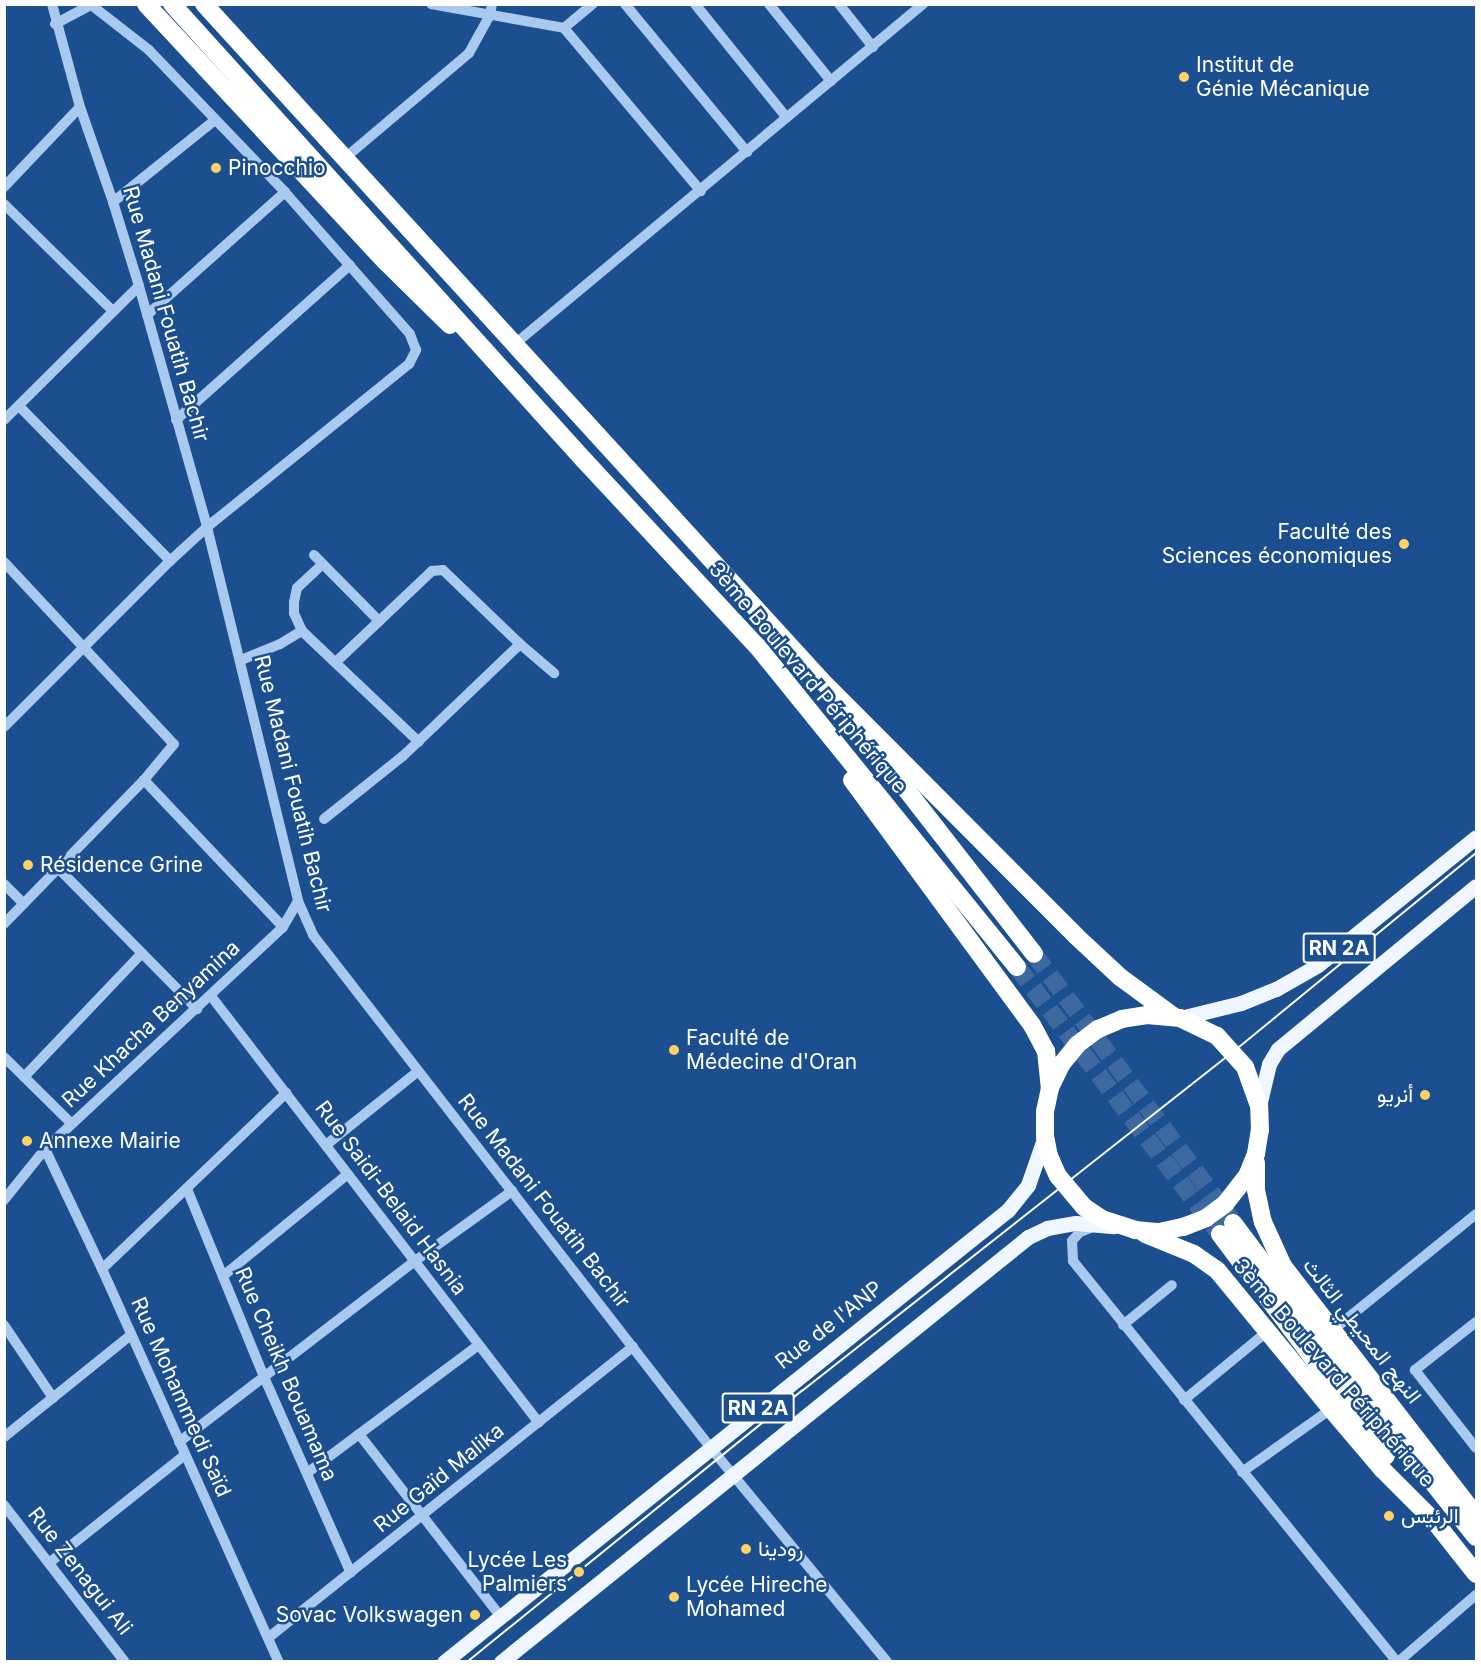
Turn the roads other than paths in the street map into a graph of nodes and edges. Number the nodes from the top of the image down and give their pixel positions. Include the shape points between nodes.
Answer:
1 (52, 4) edge
2 (146, 4) edge
3 (172, 4) edge
4 (204, 4) edge
5 (218, 4) edge
6 (431, 4) edge
7 (593, 4) edge
8 (625, 4) edge
9 (695, 4) edge
10 (769, 4) edge
11 (839, 4) edge
12 (90, 5) edge
13 (916, 7) edge
14 (491, 10) edge
15 (56, 24) junction
16 (564, 28) junction
17 (873, 47) junction
18 (831, 81) junction
19 (80, 106) junction
20 (788, 118) junction
21 (215, 120) junction
22 (352, 152) junction
23 (747, 152) junction
24 (4, 187) edge
25 (701, 191) junction
26 (285, 192) junction
27 (113, 201) junction
28 (4, 204) edge
29 (350, 266) junction
30 (139, 286) junction
31 (463, 286) junction
32 (113, 311) junction
33 (147, 315) junction
34 (516, 344) junction
35 (508, 373) junction
36 (19, 406) junction
37 (4, 420) edge
38 (176, 420) junction
39 (207, 527) junction
40 (314, 555) dead end
41 (170, 561) junction
42 (5, 562) edge
43 (323, 564) junction
44 (379, 621) junction
45 (302, 631) junction
46 (520, 644) junction
47 (757, 646) junction
48 (84, 647) junction
49 (241, 660) junction
50 (337, 661) junction
51 (554, 673) dead end
52 (821, 680) junction
53 (4, 727) edge
54 (418, 742) junction
55 (144, 780) junction
56 (324, 819) dead end
57 (1476, 837) edge
58 (59, 869) junction
59 (4, 884) edge
60 (1476, 886) edge
61 (298, 901) junction
62 (24, 904) junction
63 (4, 924) edge
64 (283, 927) junction
65 (142, 953) junction
66 (1034, 954) tunnel mouth
67 (1017, 966) tunnel mouth
68 (211, 996) junction
69 (197, 1009) junction
70 (1176, 1017) junction
71 (4, 1057) edge
72 (417, 1072) junction
73 (24, 1077) junction
74 (1050, 1088) junction
75 (286, 1093) junction
76 (1259, 1106) junction
77 (72, 1124) junction
78 (1045, 1136) junction
79 (326, 1145) junction
80 (45, 1149) junction
81 (1256, 1154) junction
82 (348, 1174) junction
83 (187, 1189) junction
84 (512, 1191) junction
85 (4, 1200) edge
86 (1476, 1214) edge
87 (1098, 1225) junction
88 (1128, 1229) junction
89 (415, 1261) junction
90 (102, 1269) junction
91 (223, 1276) junction
92 (1172, 1285) dead end
93 (1476, 1322) edge
94 (4, 1325) edge
95 (1123, 1325) junction
96 (1269, 1330) junction
97 (1333, 1330) junction
98 (131, 1335) junction
99 (479, 1344) junction
100 (633, 1347) junction
101 (264, 1377) junction
102 (53, 1398) junction
103 (1184, 1400) junction
104 (1331, 1409) junction
105 (539, 1423) junction
106 (359, 1434) junction
107 (4, 1437) edge
108 (179, 1442) junction
109 (1475, 1442) edge
110 (715, 1453) junction
111 (185, 1455) junction
112 (1242, 1472) junction
113 (307, 1473) junction
114 (734, 1475) junction
115 (4, 1505) edge
116 (423, 1516) junction
117 (1476, 1516) edge
118 (1435, 1522) junction
119 (1476, 1537) edge
120 (49, 1563) junction
121 (351, 1573) junction
122 (1476, 1574) edge
123 (1476, 1595) edge
124 (500, 1616) junction
125 (268, 1638) junction
126 (125, 1662) edge
127 (279, 1662) edge
128 (444, 1662) edge
129 (501, 1662) edge
130 (887, 1662) edge
131 (1397, 1662) edge

1 - 15 street, Rue Madani Fouatih Bachir
2 - 35 highway, 3ème Boulevard Périphérique via 385,261 461,336
3 - 35 highway, 3ème Boulevard Périphérique
4 - 31 highway
5 - 22 highway
6 - 14 street
7 - 16 street
8 - 23 street
9 - 20 street
10 - 18 street
11 - 17 street
12 - 15 street
12 - 21 street via 142,44
13 - 17 street
14 - 16 street
14 - 22 street via 469,53
15 - 19 street, Rue Madani Fouatih Bachir
16 - 25 street
17 - 18 street
18 - 20 street
19 - 24 street
19 - 27 street, Rue Madani Fouatih Bachir
20 - 23 street
21 - 26 street
21 - 27 street
22 - 31 highway
23 - 25 street
25 - 34 street
26 - 29 street
26 - 33 street
27 - 30 street, Rue Madani Fouatih Bachir
28 - 32 street
29 - 38 street
29 - 39 street via 414,339 413,360
30 - 32 street
30 - 33 street, Rue Madani Fouatih Bachir
31 - 34 highway
32 - 36 street
33 - 38 street, Rue Madani Fouatih Bachir
34 - 52 highway
35 - 47 highway, 3ème Boulevard Périphérique
36 - 37 street
36 - 41 street
38 - 39 street, Rue Madani Fouatih Bachir
39 - 41 street
39 - 49 street, Rue Madani Fouatih Bachir
40 - 43 street
41 - 48 street
42 - 48 street
43 - 44 street
43 - 45 street via 297,588 294,613
44 - 46 street via 432,571 443,570
44 - 50 street
45 - 49 street
45 - 50 street
46 - 51 street
46 - 54 street
47 - 67 highway, 3ème Boulevard Périphérique
47 - 74 highway via 802,714 1032,1025 1046,1051
48 - 53 street
48 - 55 street via 174,744
49 - 61 street, Rue Madani Fouatih Bachir
50 - 54 street
52 - 66 highway, 3ème Boulevard Périphérique
52 - 70 highway via 1076,936 1120,977
54 - 56 street
55 - 58 street
55 - 64 street
57 - 70 main road, RN 2A via 1318,965 1241,1003
58 - 62 street
58 - 65 street
59 - 62 street
60 - 76 main road, RN 2A via 1278,1049 1269,1064
61 - 64 street, Rue Khacha Benyamina
61 - 72 street, Rue Madani Fouatih Bachir via 313,935
62 - 63 street
64 - 68 street, Rue Khacha Benyamina
65 - 69 street
65 - 73 street
68 - 69 street, Rue Khacha Benyamina
68 - 75 street, Rue Saidi-Belaid Hasnia
69 - 77 street, Rue Khacha Benyamina
70 - 74 highway via 1147,1015 1122,1019 1098,1029 1061,1065
70 - 76 highway via 1217,1036 1233,1052 1245,1067
71 - 73 street
72 - 79 street
72 - 84 street, Rue Madani Fouatih Bachir
73 - 77 street
74 - 78 highway, 3ème Boulevard Périphérique
75 - 79 street, Rue Saidi-Belaid Hasnia
75 - 83 street
76 - 81 highway
77 - 80 street, Rue Khacha Benyamina
78 - 88 highway, 3ème Boulevard Périphérique via 1053,1166 1070,1193 1102,1219
78 - 110 main road, Rue de l'ANP / RN 2A via 1028,1185 1008,1210
79 - 82 street, Rue Saidi-Belaid Hasnia
80 - 85 street, Rue Khacha Benyamina
80 - 90 street, Rue Mohammedi Saïd
81 - 88 highway via 1241,1185 1206,1218 1167,1230
81 - 97 highway, النهج المحيطي الثالث via 1256,1190 1263,1222 1283,1266
82 - 89 street, Rue Saidi-Belaid Hasnia
82 - 91 street
83 - 90 street
83 - 91 street, Rue Cheikh Bouamama
84 - 89 street
84 - 100 street, Rue Madani Fouatih Bachir
86 - 97 street
87 - 88 main road, RN 2A
87 - 95 street via 1080,1232 1072,1241 1073,1261
87 - 114 main road, RN 2A via 1076,1223 1047,1228 1028,1237
88 - 96 highway, 3ème Boulevard Périphérique via 1194,1254 1217,1270
89 - 99 street, Rue Saidi-Belaid Hasnia
89 - 101 street
90 - 98 street, Rue Mohammedi Saïd
91 - 101 street, Rue Cheikh Bouamama
92 - 95 street
93 - 109 street via 1415,1371
94 - 102 street
95 - 103 street
96 - 103 street
96 - 104 highway, 3ème Boulevard Périphérique
97 - 117 highway, النهج المحيطي الثالث
98 - 102 street
98 - 108 street, Rue Mohammedi Saïd
99 - 105 street, Rue Saidi-Belaid Hasnia
99 - 106 street
100 - 105 street, Rue Gaïd Malika
100 - 110 street, Rue Madani Fouatih Bachir
101 - 108 street
101 - 113 street, Rue Cheikh Bouamama
102 - 107 street
103 - 112 street
104 - 112 street
104 - 118 highway, 3ème Boulevard Périphérique via 1383,1470
105 - 116 street, Rue Gaïd Malika
106 - 113 street
106 - 116 street
108 - 111 street, Rue Mohammedi Saïd
110 - 114 street, Rue Madani Fouatih Bachir
110 - 124 main road, Rue de l'ANP / RN 2A
111 - 120 street
111 - 125 street, Rue Mohammedi Saïd
112 - 131 street
113 - 121 street, Rue Cheikh Bouamama
114 - 129 main road, RN 2A
114 - 130 street, Rue Madani Fouatih Bachir
115 - 120 street, Rue Zenagui Ali
116 - 121 street, Rue Gaïd Malika
116 - 124 street
118 - 119 highway, 3ème Boulevard Périphérique via 1227,1229
118 - 122 highway, 3ème Boulevard Périphérique
120 - 126 street, Rue Zenagui Ali
121 - 125 street, Rue Gaïd Malika
123 - 131 street
124 - 128 main road, Rue de l'ANP / RN 2A
125 - 127 street, Rue Mohammedi Saïd

